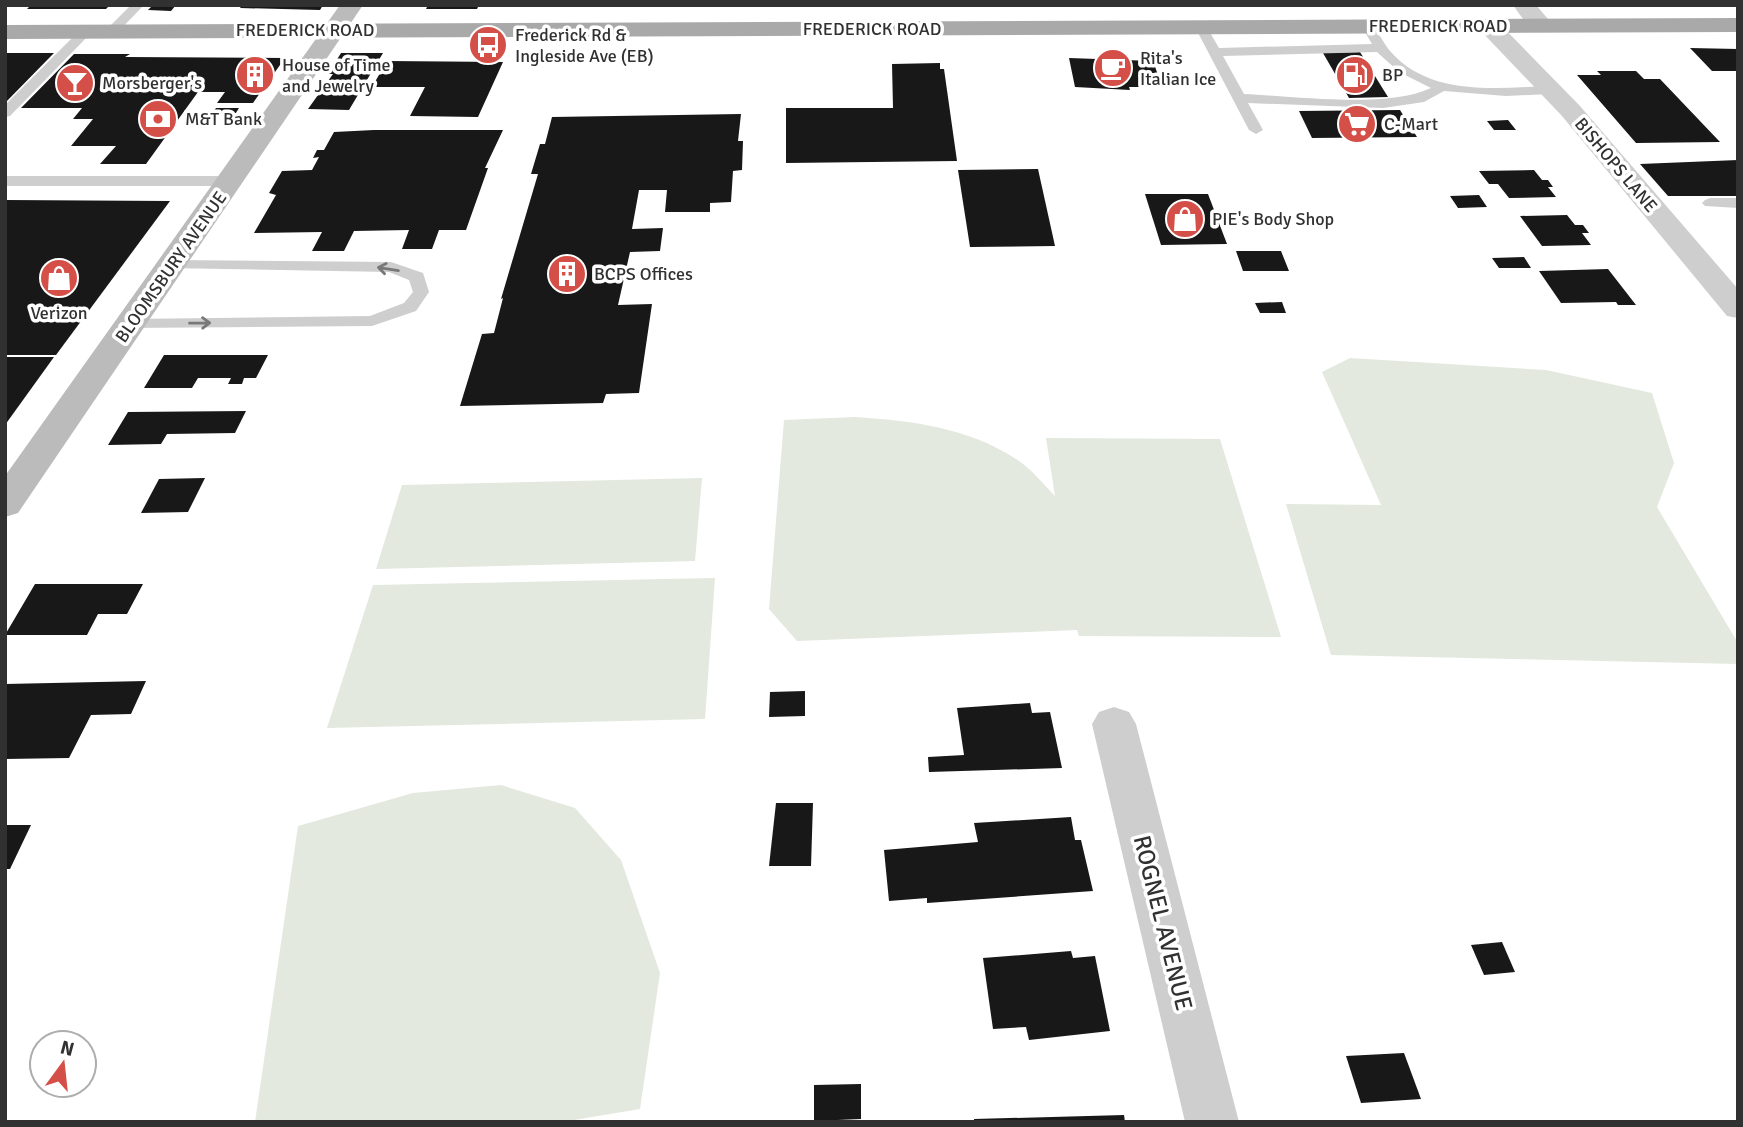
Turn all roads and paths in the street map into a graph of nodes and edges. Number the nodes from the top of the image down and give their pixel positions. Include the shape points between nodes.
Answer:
1 (138, 5) edge
2 (352, 5) edge
3 (1524, 5) edge
4 (1738, 25) edge
5 (1489, 26) junction
6 (1542, 26) junction
7 (1201, 27) junction
8 (1368, 27) junction
9 (335, 30) junction
10 (86, 31) junction
11 (112, 31) junction
12 (5, 32) edge
13 (1381, 48) junction
14 (1214, 52) junction
15 (1439, 89) junction
16 (1550, 90) junction
17 (1238, 97) junction
18 (5, 113) edge
19 (1256, 130) dead end
20 (5, 181) edge
21 (232, 181) junction
22 (1710, 203) dead end
23 (1738, 203) edge
24 (172, 265) junction
25 (1738, 309) edge
26 (131, 324) junction
27 (5, 504) edge
28 (1114, 724) dead end
29 (1212, 1122) edge

1 - 11 lane
2 - 9 main road, BLOOMSBURY AVENUE
3 - 6 street
4 - 6 main road, FREDERICK ROAD
5 - 6 main road, FREDERICK ROAD
5 - 8 main road, FREDERICK ROAD
5 - 16 street, BISHOPS LANE
7 - 8 main road, FREDERICK ROAD
7 - 9 main road, FREDERICK ROAD
7 - 14 lane
8 - 13 lane
9 - 11 main road, FREDERICK ROAD
9 - 21 main road, BLOOMSBURY AVENUE
10 - 11 main road, FREDERICK ROAD
10 - 12 main road, FREDERICK ROAD
10 - 18 lane
13 - 14 lane
13 - 15 lane
14 - 17 lane
15 - 16 lane
15 - 17 lane via 1419,99 1383,104
16 - 25 street, BISHOPS LANE
17 - 19 lane
20 - 21 lane
21 - 24 main road, BLOOMSBURY AVENUE
22 - 23 lane
24 - 26 main road, BLOOMSBURY AVENUE
26 -> 24 lane via 372,321 410,307 421,292 417,277 391,267
26 - 27 main road, BLOOMSBURY AVENUE
28 - 29 street, ROGNEL AVENUE

